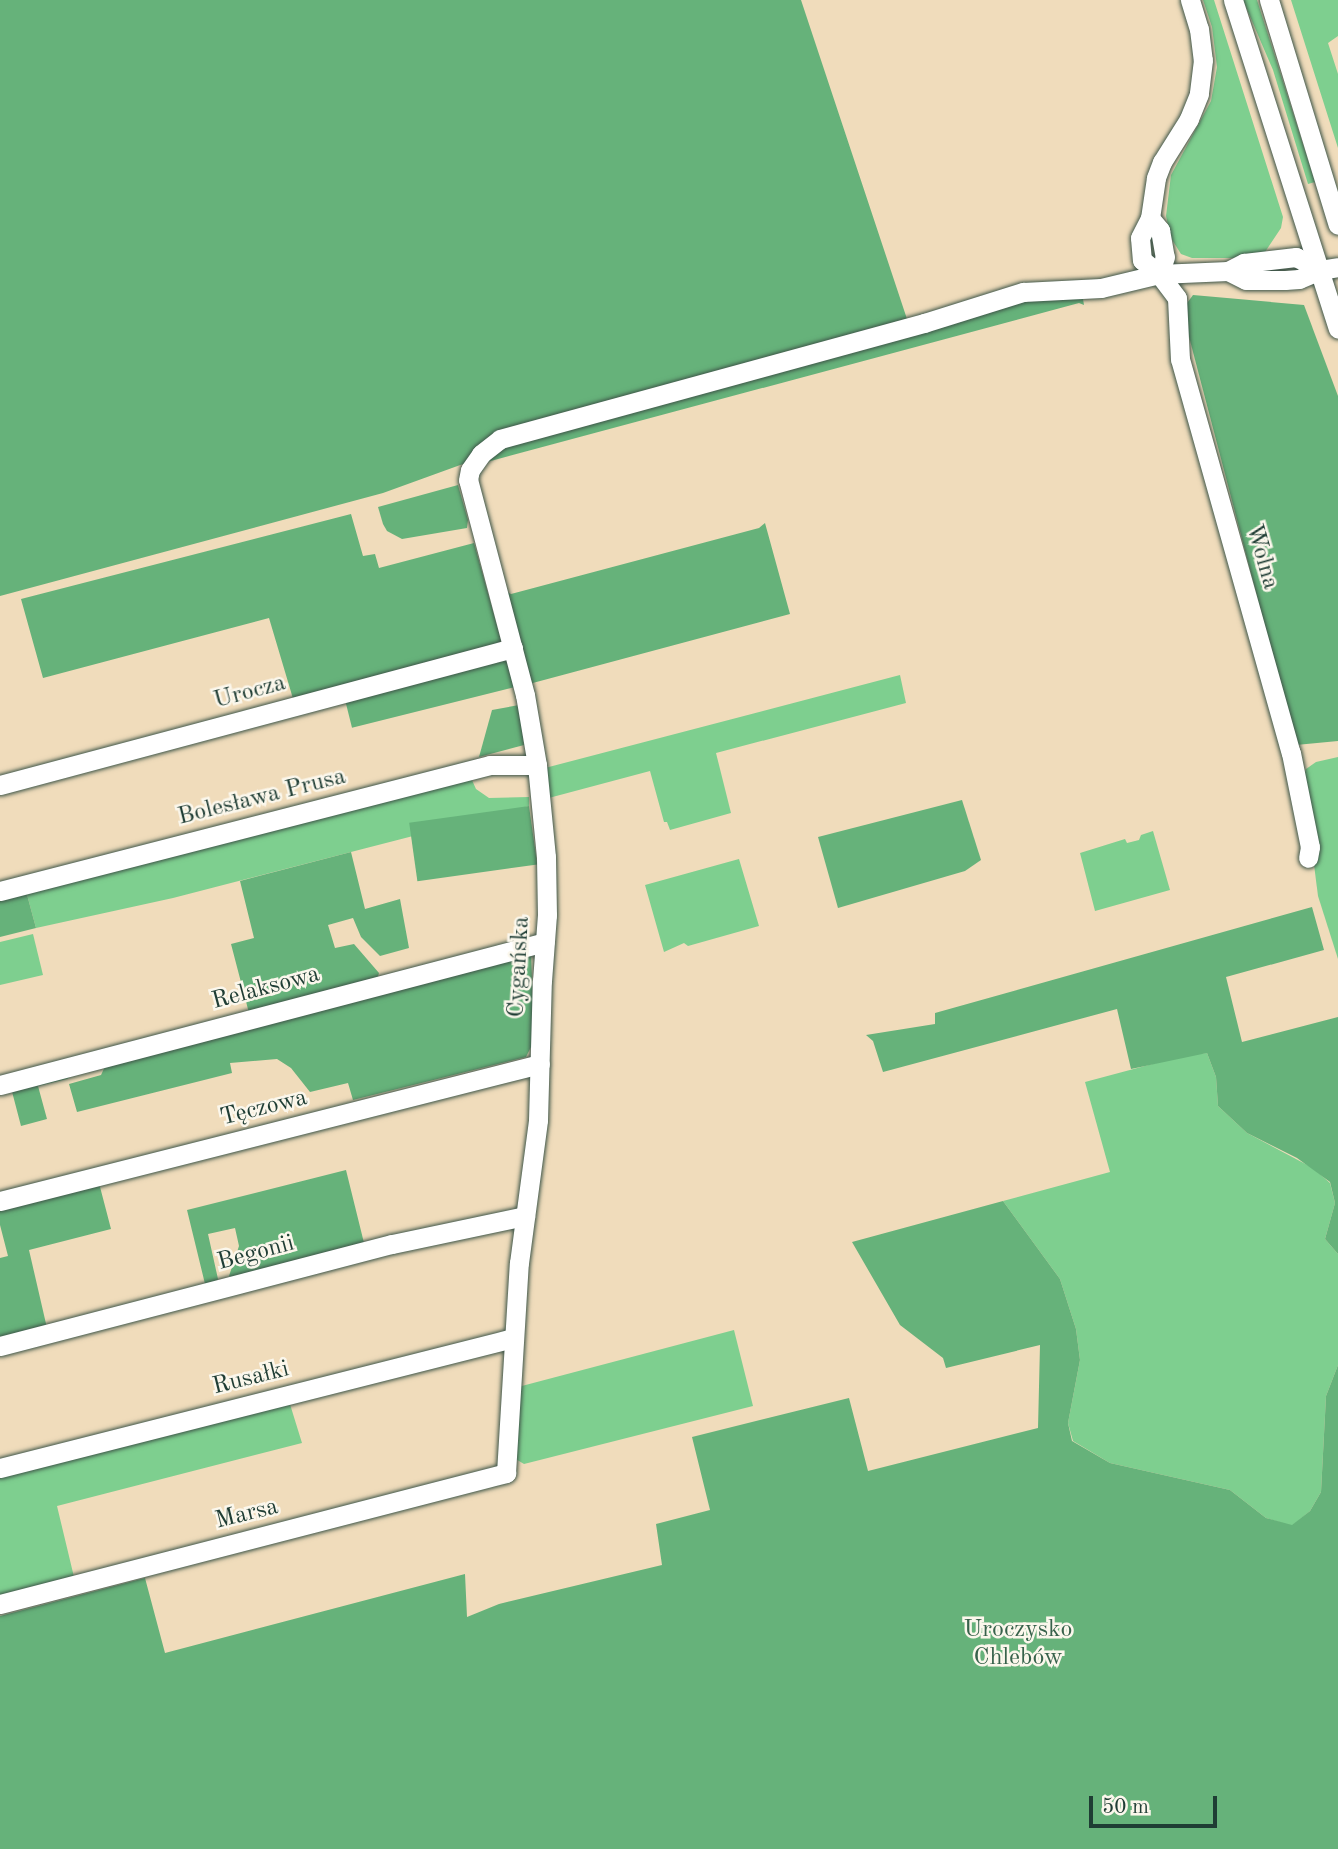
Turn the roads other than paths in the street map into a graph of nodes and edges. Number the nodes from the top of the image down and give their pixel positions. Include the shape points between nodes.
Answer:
1 (1190, 0) edge
2 (1233, 0) edge
3 (1269, 0) edge
4 (1338, 225) edge
5 (1329, 268) edge
6 (1159, 274) junction
7 (1338, 329) edge
8 (513, 648) junction
9 (537, 765) junction
10 (0, 785) edge
11 (1308, 858) dead end
12 (0, 891) edge
13 (545, 942) junction
14 (540, 1064) junction
15 (0, 1085) edge
16 (0, 1201) edge
17 (526, 1216) junction
18 (513, 1338) junction
19 (0, 1346) edge
20 (0, 1468) edge
21 (506, 1473) joint
22 (0, 1604) edge

1 - 6 street, Wolna via 1203,60 1199,94 1163,162 1150,218 1140,238 1142,260
2 - 5 street
3 - 4 street
5 - 6 street via 1300,279 1272,280 1246,280 1228,271
5 - 7 street
6 - 8 street, Cygańska via 1101,288 1023,292 500,439 481,454 468,480
6 - 11 street, Wolna via 1177,298 1180,359 1292,753 1310,847
8 - 9 street, Cygańska
8 - 10 street, Urocza
9 - 12 street, Bolesława Prusa via 490,765
9 - 13 street, Cygańska via 546,857
13 - 14 street, Cygańska
13 - 15 street, Relaksowa
14 - 16 street, Tęczowa
14 - 17 street, Cygańska
17 - 18 street, Cygańska
17 - 19 street, Begonii via 392,1244
18 - 20 street, Rusałki
18 - 21 street, Cygańska
21 - 22 street, Marsa

